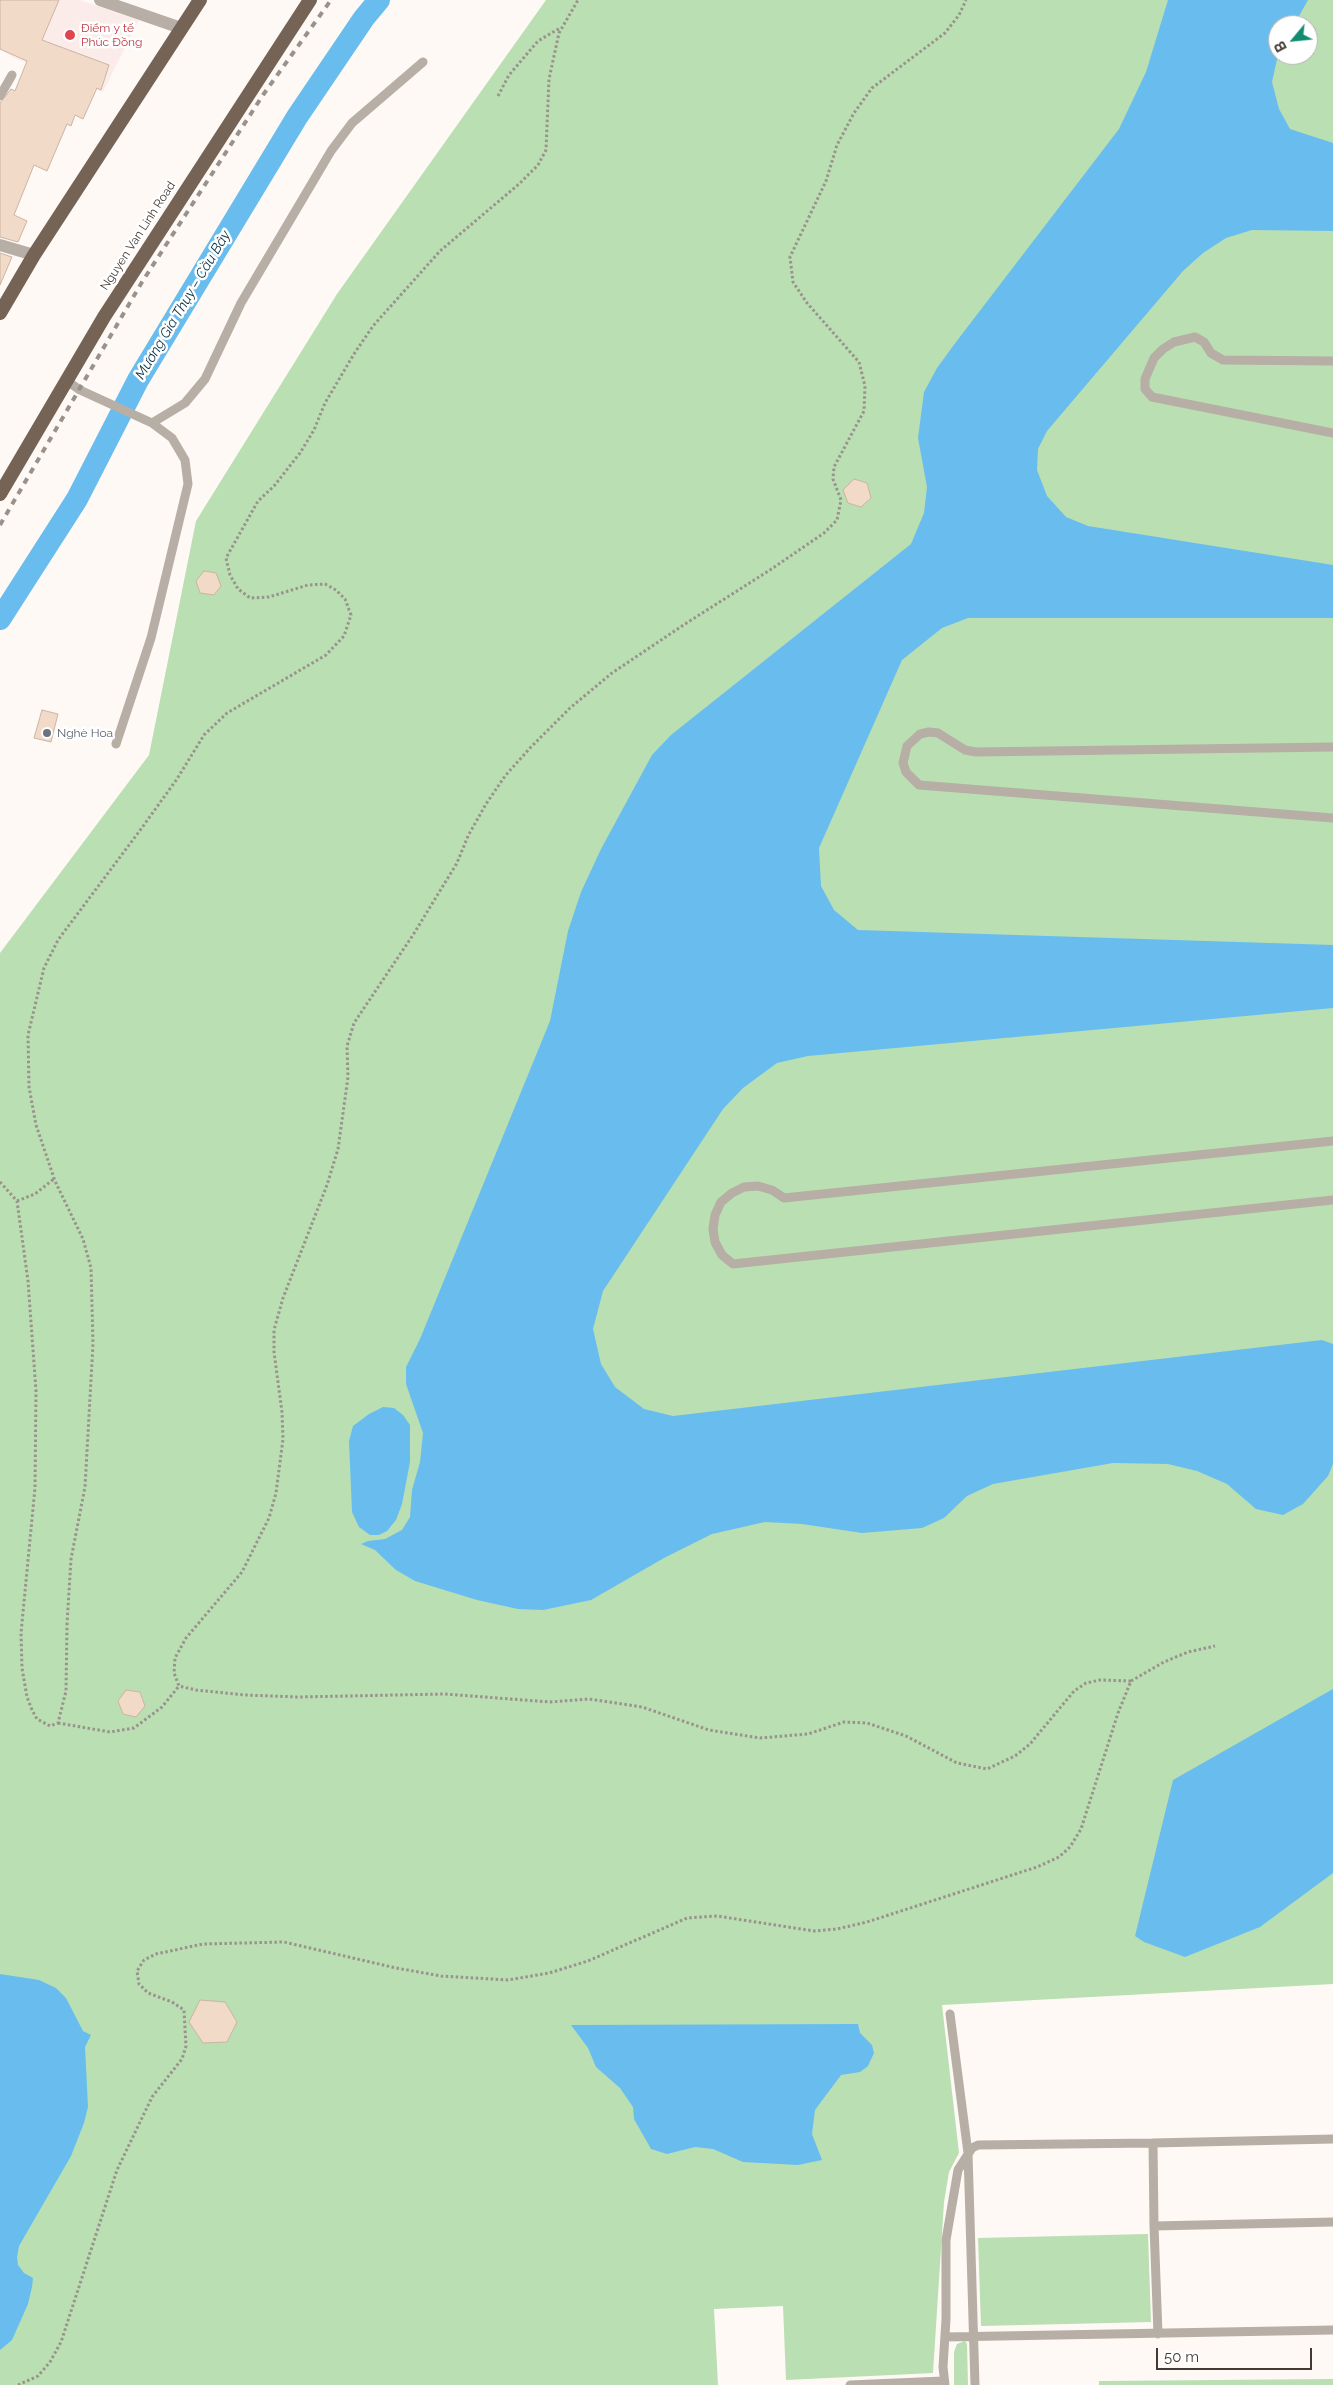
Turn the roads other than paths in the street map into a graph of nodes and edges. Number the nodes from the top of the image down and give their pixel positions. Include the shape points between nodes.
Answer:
1 (100, 0) edge
2 (200, 0) edge
3 (310, 0) edge
4 (180, 28) junction
5 (423, 62) dead end
6 (12, 75) dead end
7 (0, 96) edge
8 (0, 245) edge
9 (34, 255) junction
10 (0, 313) edge
11 (1333, 361) edge
12 (67, 381) junction
13 (152, 424) junction
14 (1333, 433) edge
15 (0, 494) edge
16 (116, 744) dead end
17 (1333, 747) edge
18 (1333, 818) edge
19 (1333, 1141) edge
20 (1333, 1200) edge
21 (950, 2014) dead end
22 (1333, 2139) edge
23 (1153, 2143) junction
24 (968, 2153) junction
25 (1333, 2222) edge
26 (1154, 2226) junction
27 (1333, 2330) edge
28 (1158, 2334) junction
29 (945, 2337) junction
30 (974, 2337) junction
31 (944, 2383) edge
32 (850, 2385) edge
33 (975, 2385) edge

1 - 4 street
2 - 4 highway
3 - 12 highway, Nguyen Van Linh Road
4 - 9 highway
5 - 13 lane via 378,98 346,130 241,303 205,379 185,403
6 - 7 lane
8 - 9 street
9 - 10 highway
11 - 14 lane via 1223,360 1195,337 1163,348 1154,358 1145,379 1145,389 1152,397
12 - 13 lane
12 - 15 highway, Nguyen Van Linh Road
13 - 16 lane via 172,438 185,460 188,484 151,638
17 - 18 lane via 976,752 960,747 947,736 929,732 920,734 907,746 903,763 906,772 919,785
19 - 20 lane via 784,1198 758,1186 744,1187 721,1202 713,1229 722,1255 733,1264
21 - 24 lane
22 - 23 lane
23 - 24 lane via 978,2145
23 - 26 lane
24 - 29 lane via 958,2170 946,2240
24 - 30 lane
25 - 26 lane
26 - 28 lane
27 - 28 lane
28 - 30 lane
29 - 30 lane
29 - 31 lane
30 - 33 lane
31 - 32 lane

